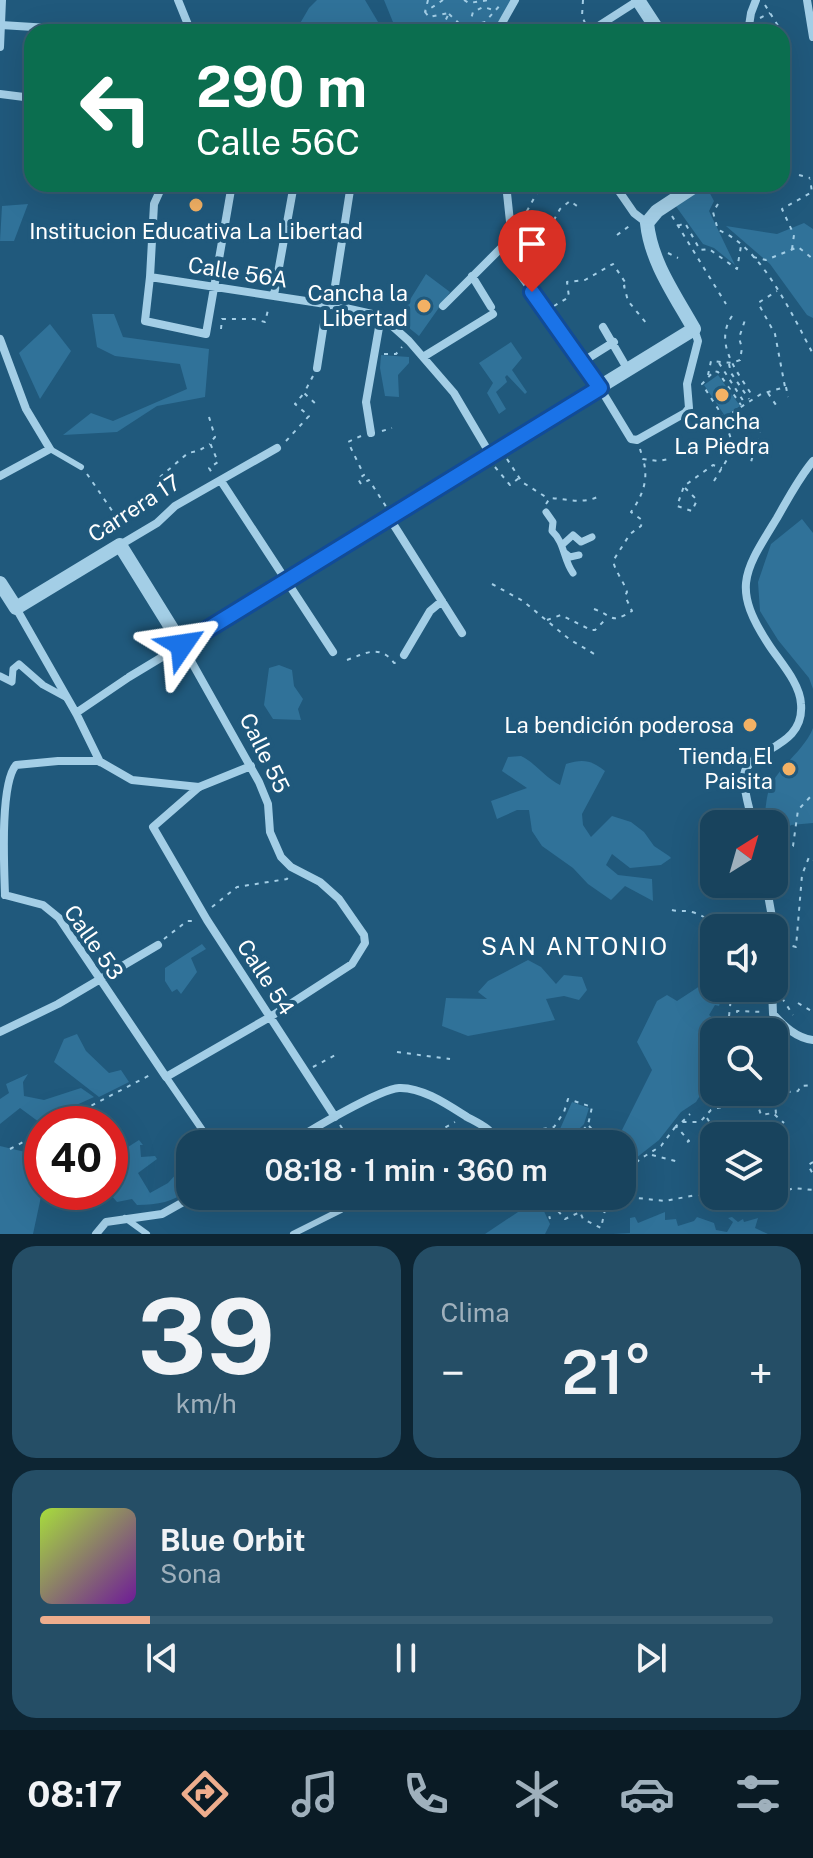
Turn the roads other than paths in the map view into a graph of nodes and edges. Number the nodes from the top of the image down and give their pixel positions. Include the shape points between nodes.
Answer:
1 (2, 0) edge
2 (178, 0) edge
3 (515, 0) edge
4 (638, 0) edge
5 (756, 0) edge
6 (807, 0) edge
7 (188, 24) edge
8 (502, 24) edge
9 (600, 24) edge
10 (654, 24) edge
11 (749, 24) edge
12 (1, 25) edge
13 (24, 26) edge
14 (0, 37) edge
15 (813, 37) edge
16 (0, 47) edge
17 (0, 94) edge
18 (24, 97) edge
19 (159, 192) edge
20 (231, 192) edge
21 (292, 192) edge
22 (350, 192) edge
23 (507, 192) edge
24 (620, 192) edge
25 (686, 192) edge
26 (646, 222) junction
27 (515, 267) dead end
28 (472, 276) junction
29 (150, 277) junction
30 (216, 286) junction
31 (272, 298) junction
32 (329, 304) junction
33 (443, 306) dead end
34 (381, 316) junction
35 (603, 327) dead end
36 (694, 329) junction
37 (0, 339) edge
38 (614, 342) junction
39 (423, 357) junction
40 (582, 362) junction
41 (317, 368) road end
42 (628, 371) junction
43 (600, 388) junction
44 (371, 433) dead end
45 (277, 448) road end
46 (50, 449) junction
47 (492, 453) junction
48 (813, 461) edge
49 (81, 467) road end
50 (0, 476) edge
51 (219, 482) junction
52 (546, 512) road end
53 (390, 519) junction
54 (592, 537) dead end
55 (126, 542) junction
56 (564, 549) junction
57 (579, 555) dead end
58 (573, 573) dead end
59 (285, 580) junction
60 (0, 583) edge
61 (442, 601) junction
62 (16, 608) junction
63 (462, 633) dead end
64 (182, 645) junction
65 (333, 652) dead end
66 (404, 655) road end
67 (0, 676) edge
68 (129, 677) joint
69 (69, 699) junction
70 (76, 713) junction
71 (99, 761) junction
72 (251, 766) junction
73 (199, 788) junction
74 (750, 810) edge
75 (3, 896) edge
76 (158, 945) road end
77 (100, 981) junction
78 (773, 1002) edge
79 (270, 1017) junction
80 (0, 1032) edge
81 (813, 1040) edge
82 (163, 1073) junction
83 (335, 1117) junction
84 (202, 1130) edge
85 (313, 1130) edge
86 (488, 1130) edge
87 (176, 1206) edge
88 (341, 1210) edge
89 (125, 1218) junction
90 (96, 1234) edge
91 (147, 1234) edge
92 (293, 1234) edge

1 - 12 street
2 - 7 street
3 - 8 street
4 - 9 street
4 - 10 street
5 - 11 street
6 - 15 street
12 - 13 street
12 - 14 street
14 - 16 street
17 - 18 street
19 - 29 street via 154,204
20 - 30 street
21 - 31 street
22 - 32 street
23 - 28 street via 508,241
24 - 26 street
25 - 26 street
26 - 36 street via 649,244
27 - 40 street
28 - 33 street
28 - 39 street via 492,310
29 - 30 street, Calle 56A
29 - 30 street via 145,321 206,334
30 - 31 street, Calle 56A
31 - 32 street, Calle 56A
32 - 34 street, Calle 56A
32 - 41 street
34 - 39 street, Calle 56A
34 - 44 street via 366,414
35 - 38 street
36 - 42 street
36 - 43 street via 698,341 685,413 637,440 628,436
37 - 46 street via 26,409
38 - 40 street
38 - 42 street
39 - 47 street, Calle 56A via 454,393
40 - 43 street
42 - 43 street
43 - 47 street
45 - 51 street, Carrera 17
46 - 49 lane
46 - 50 street
47 - 53 street
48 - 74 street via 746,572 751,614 801,703 788,737 747,766
51 - 55 street, Carrera 17
51 - 59 street
52 - 56 street
53 - 59 street
53 - 61 street
54 - 56 street via 581,542 573,535
55 - 62 street, Carrera 17
55 - 64 street, Calle 55
56 - 57 street via 573,557
56 - 58 street
59 - 64 street
59 - 65 street
60 - 62 street
61 - 63 street
61 - 66 street via 430,611
62 - 69 street
64 - 68 street
64 - 72 street, Calle 55
67 - 69 street via 12,682 19,664
68 - 70 street
69 - 70 street
70 - 71 street
71 - 73 street via 132,780
71 - 75 street, Calle 53 via 16,765 6,778
72 - 73 street
72 - 79 street, Calle 55 via 268,804 270,832 281,857 339,899 365,943 352,964
73 - 79 street, Calle 54 via 153,827
75 - 77 street, Calle 53 via 30,900 52,911
76 - 77 street
77 - 80 street
77 - 82 street, Calle 53
78 - 81 street via 773,1014 787,1028
79 - 82 street
79 - 83 street, Calle 54
82 - 84 street, Calle 53
83 - 85 street
83 - 86 street via 400,1088 436,1099
87 - 89 street via 162,1214
88 - 92 lane
89 - 90 street via 106,1222
89 - 91 lane

